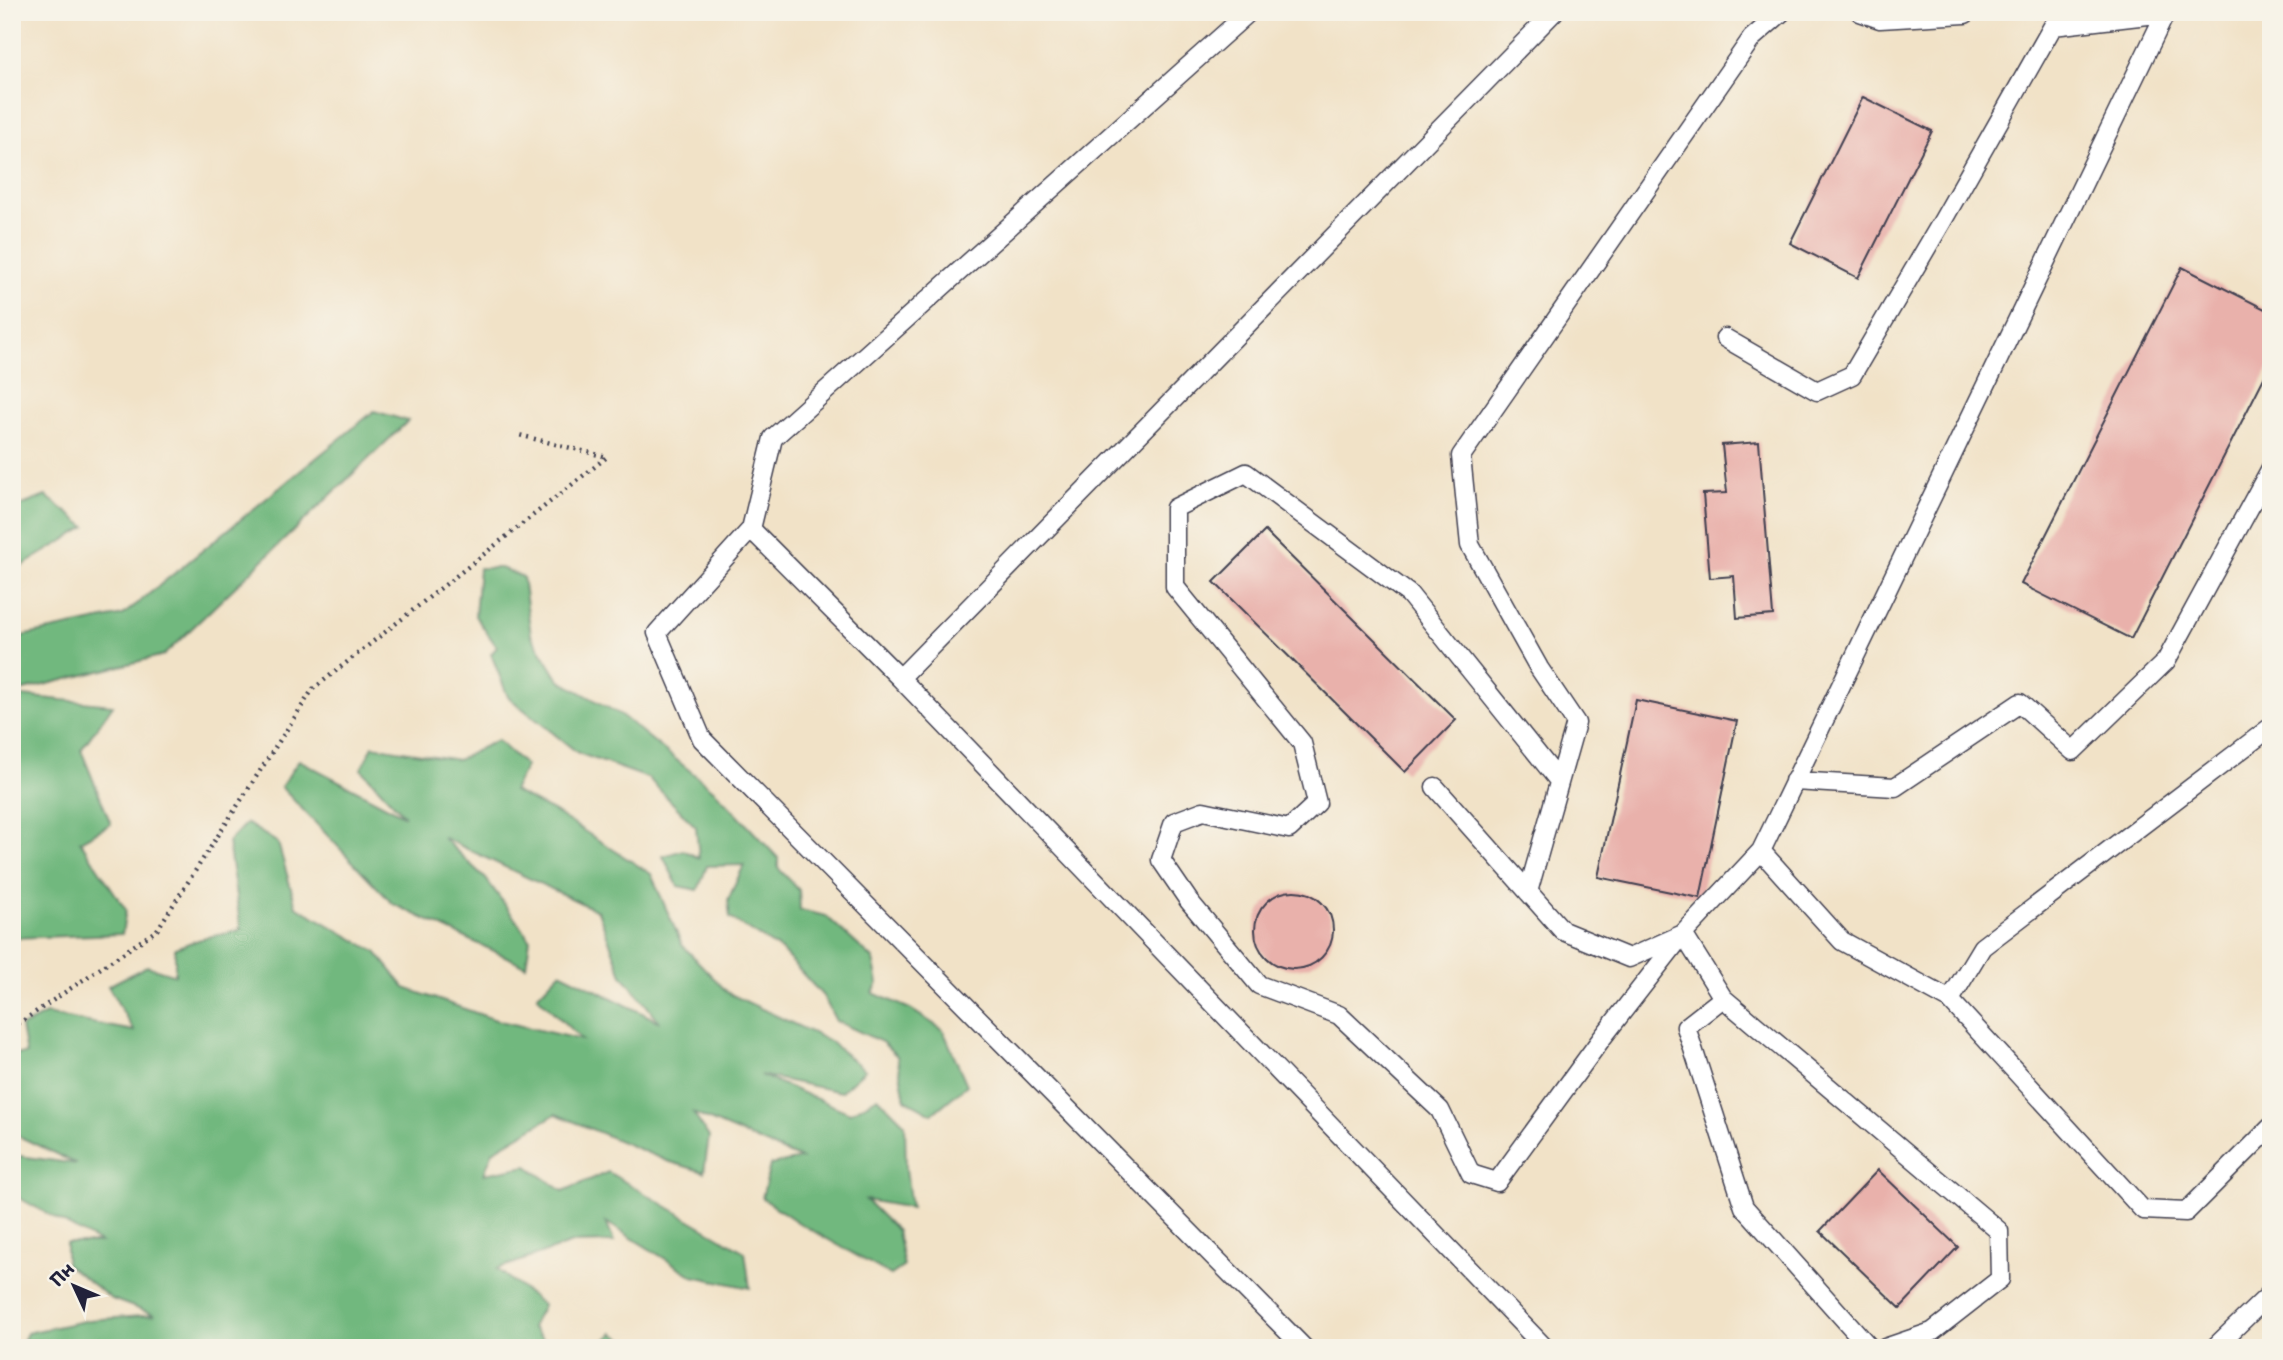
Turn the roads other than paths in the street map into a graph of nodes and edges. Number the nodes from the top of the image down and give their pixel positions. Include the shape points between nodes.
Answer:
1 (1249, 12) edge
2 (1554, 12) edge
3 (1782, 12) edge
4 (1860, 12) edge
5 (1968, 12) edge
6 (2166, 13) edge
7 (1725, 338) dead end
8 (2271, 468) edge
9 (751, 528) junction
10 (900, 678) junction
11 (2271, 727) edge
12 (1559, 781) junction
13 (1794, 781) junction
14 (1435, 787) dead end
15 (1760, 851) junction
16 (1528, 892) junction
17 (1683, 934) junction
18 (1723, 998) junction
19 (1950, 1000) junction
20 (2271, 1127) edge
21 (2271, 1293) edge
22 (1304, 1348) edge
23 (1545, 1348) edge
24 (1870, 1348) edge
25 (1885, 1348) edge
26 (2214, 1348) edge

1 - 9 lane via 773,438
2 - 10 lane
3 - 12 lane via 1752,38 1461,456 1470,545 1539,668 1576,723
4 - 5 lane via 1880,19
6 - 7 lane via 2053,26 1852,375 1816,391
6 - 13 lane
8 - 13 lane via 2166,661 2073,751 2021,703 1895,787
9 - 10 lane
9 - 22 lane via 657,633 702,739
10 - 23 lane
11 - 19 lane via 1982,947
12 - 16 lane
12 - 17 lane via 1409,594 1246,473 1175,508 1175,587 1302,743 1317,803 1289,829 1203,811 1174,822 1161,860 1259,985 1339,1015 1440,1110 1471,1174 1497,1182
13 - 15 lane
14 - 16 lane
15 - 17 lane
15 - 19 lane via 1842,941
16 - 17 lane via 1563,931 1629,958
17 - 18 lane
18 - 24 lane via 1686,1027 1745,1207
18 - 25 lane via 1999,1231 2000,1279 1932,1332
19 - 20 lane via 2143,1210 2186,1212
21 - 26 lane

